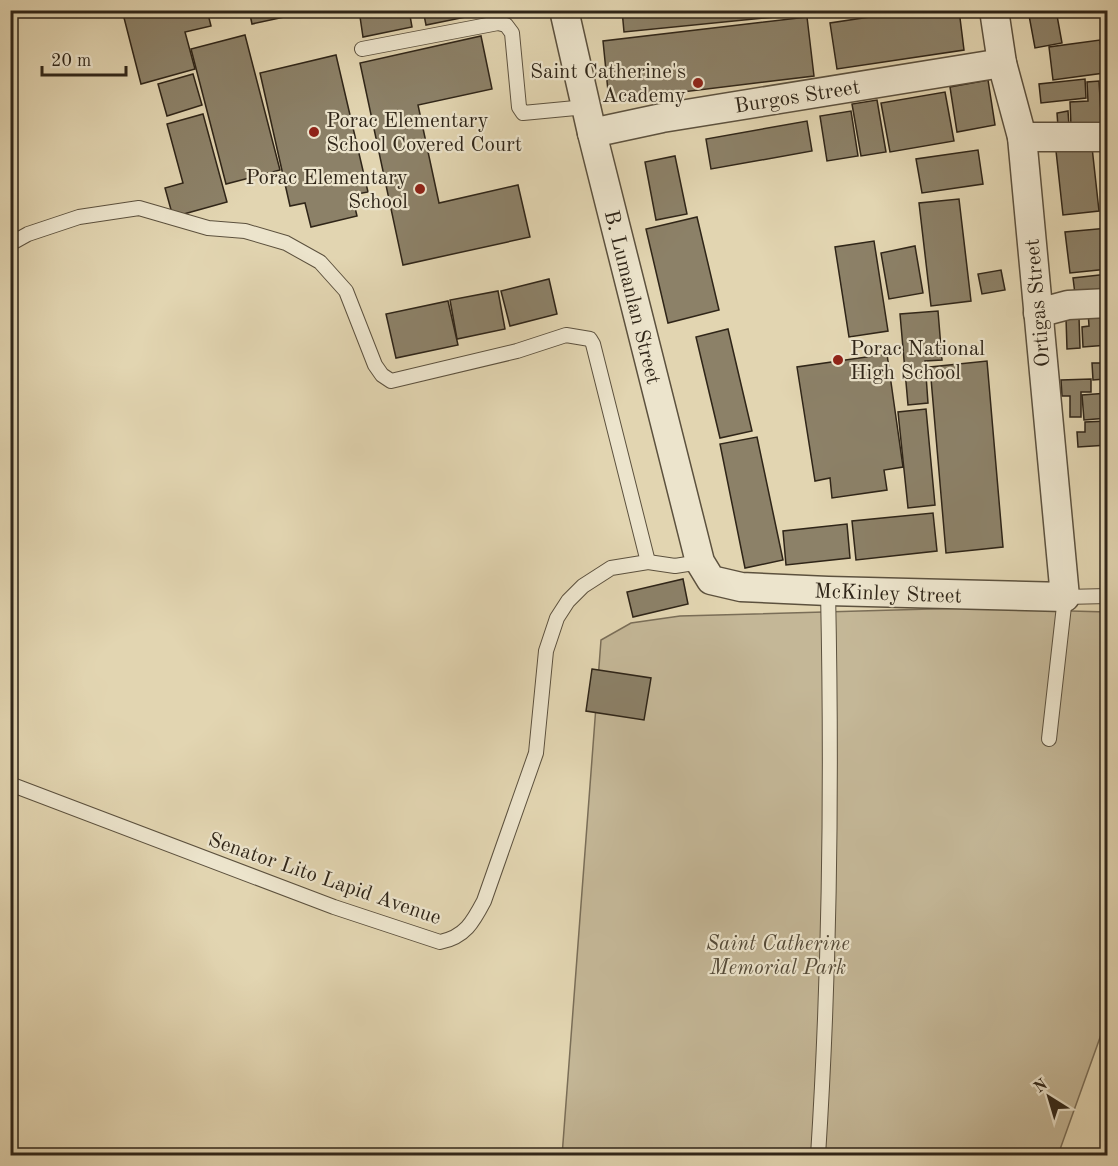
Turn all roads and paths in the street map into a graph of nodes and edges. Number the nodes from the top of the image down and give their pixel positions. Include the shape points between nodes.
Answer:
1 (564, 10) edge
2 (994, 10) edge
3 (362, 49) dead end
4 (1002, 63) junction
5 (589, 120) junction
6 (1022, 137) junction
7 (1107, 137) edge
8 (10, 244) edge
9 (1107, 303) edge
10 (1038, 313) junction
11 (648, 562) junction
12 (705, 571) junction
13 (828, 591) junction
14 (1107, 596) edge
15 (1065, 597) junction
16 (1049, 739) dead end
17 (10, 784) edge
18 (818, 1155) edge

1 - 5 street, B. Lumanlan Street
2 - 4 street, Ortigas Street
3 - 5 lane via 498,23 506,25 512,33 519,107 523,113
4 - 5 street, Burgos Street via 662,118
4 - 6 street, Ortigas Street
5 - 12 street, B. Lumanlan Street
6 - 7 street
6 - 10 street, Ortigas Street
8 - 11 lane via 79,217 139,208 208,228 245,231 286,243 320,262 346,291 375,365 391,381 517,351 566,335 590,339
9 - 10 street via 1068,305
10 - 15 street, Ortigas Street
11 - 12 lane, Senator Lito Lapid Avenue
11 - 17 lane, Senator Lito Lapid Avenue via 611,568 583,586 557,618 546,651 536,753 484,901 474,920 456,939 440,942 334,907
12 - 13 street, McKinley Street via 741,587
13 - 15 street, McKinley Street
13 - 18 lane via 831,760
14 - 15 lane
15 - 16 lane

